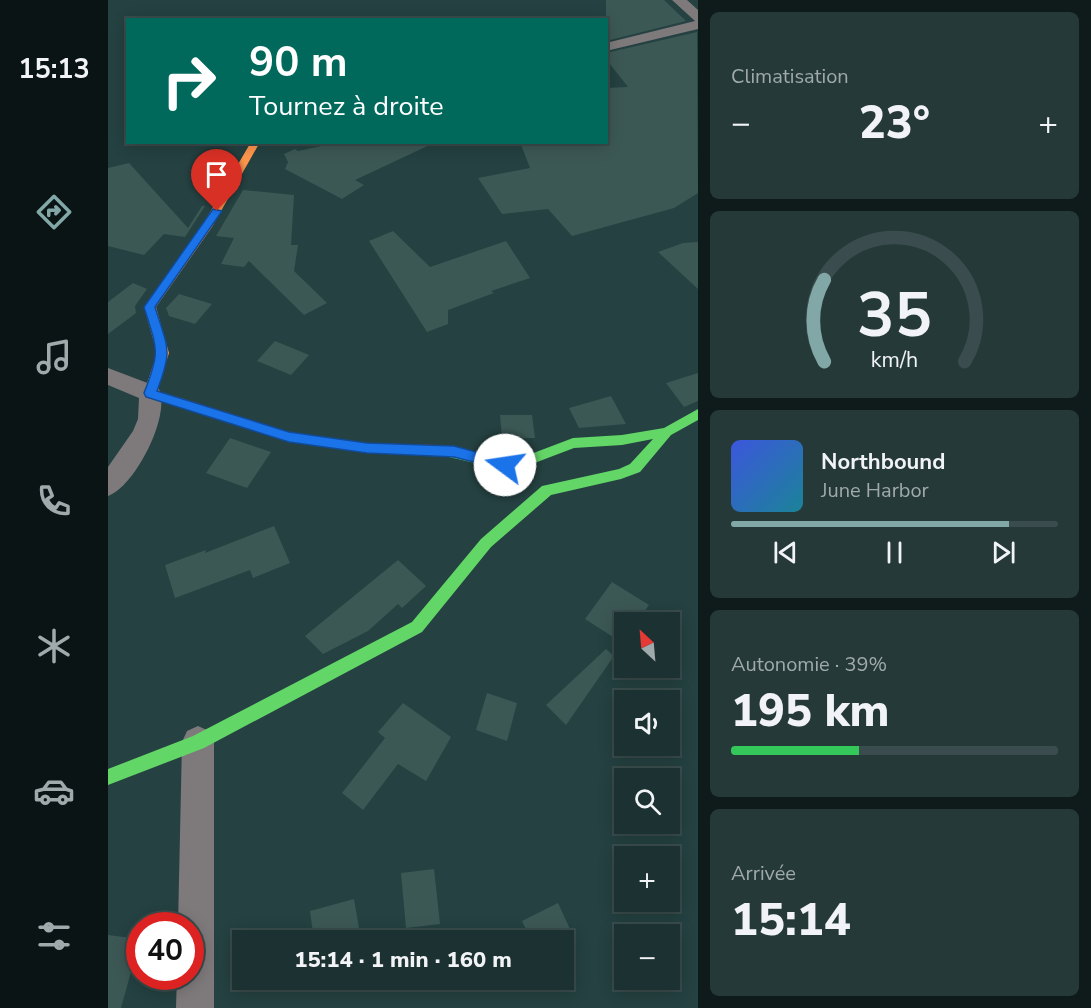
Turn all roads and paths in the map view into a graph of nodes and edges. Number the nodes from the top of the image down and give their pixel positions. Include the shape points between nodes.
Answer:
1 (679, 0) edge
2 (698, 18) edge
3 (698, 25) edge
4 (608, 47) edge
5 (254, 144) edge
6 (108, 376) edge
7 (150, 393) junction
8 (698, 414) edge
9 (667, 432) junction
10 (108, 486) edge
11 (198, 742) junction
12 (108, 777) edge
13 (195, 1008) edge

1 - 2 street
3 - 4 street
5 - 7 street via 207,227 150,307 163,350
6 - 7 street
7 - 9 street via 289,437 367,448 454,452 505,465 573,443
7 - 10 street via 150,424
8 - 9 street
9 - 11 street via 635,468 548,490 486,543 417,627
11 - 12 street
11 - 13 street

